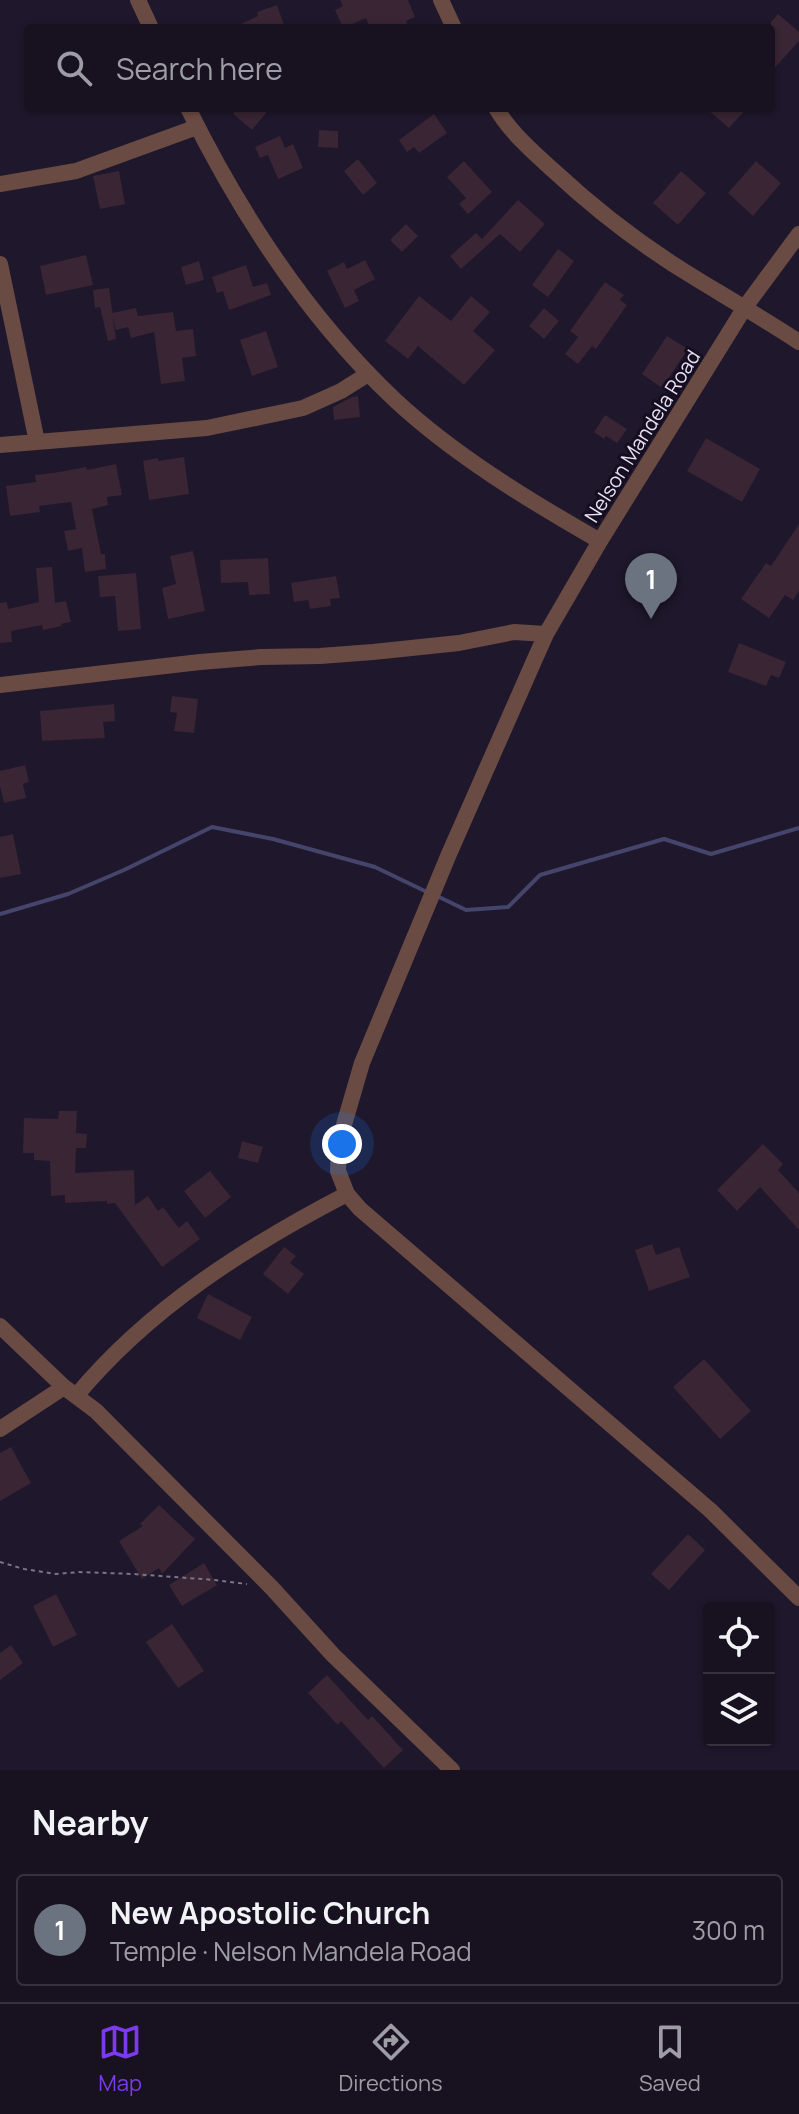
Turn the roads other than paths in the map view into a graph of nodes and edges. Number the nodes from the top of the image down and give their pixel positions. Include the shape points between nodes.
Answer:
1 (138, 0) edge
2 (441, 0) edge
3 (149, 24) edge
4 (452, 24) edge
5 (190, 112) edge
6 (498, 112) edge
7 (197, 127) junction
8 (0, 184) edge
9 (799, 234) edge
10 (0, 264) edge
11 (745, 307) junction
12 (799, 342) edge
13 (368, 374) junction
14 (37, 442) junction
15 (0, 445) edge
16 (600, 541) junction
17 (546, 634) junction
18 (0, 685) edge
19 (347, 1194) junction
20 (0, 1326) edge
21 (70, 1391) junction
22 (0, 1429) edge
23 (799, 1598) edge
24 (452, 1770) edge

1 - 3 street
2 - 4 street
5 - 7 street, Nelson Mandela Road
6 - 11 street via 582,197 637,239
7 - 8 street via 76,171
7 - 13 street, Nelson Mandela Road via 276,260
9 - 11 street, Nelson Mandela Road
10 - 14 street
11 - 12 street
11 - 16 street, Nelson Mandela Road
13 - 14 street via 303,408 261,417 207,428
13 - 16 street, Nelson Mandela Road via 455,448
14 - 15 street
16 - 17 street
17 - 18 street via 514,632 388,651 215,660
17 - 19 street via 362,1063 339,1142 338,1171
19 - 21 street via 261,1240 168,1305
19 - 23 street via 710,1510
20 - 21 street
21 - 22 street
21 - 24 street via 96,1411

